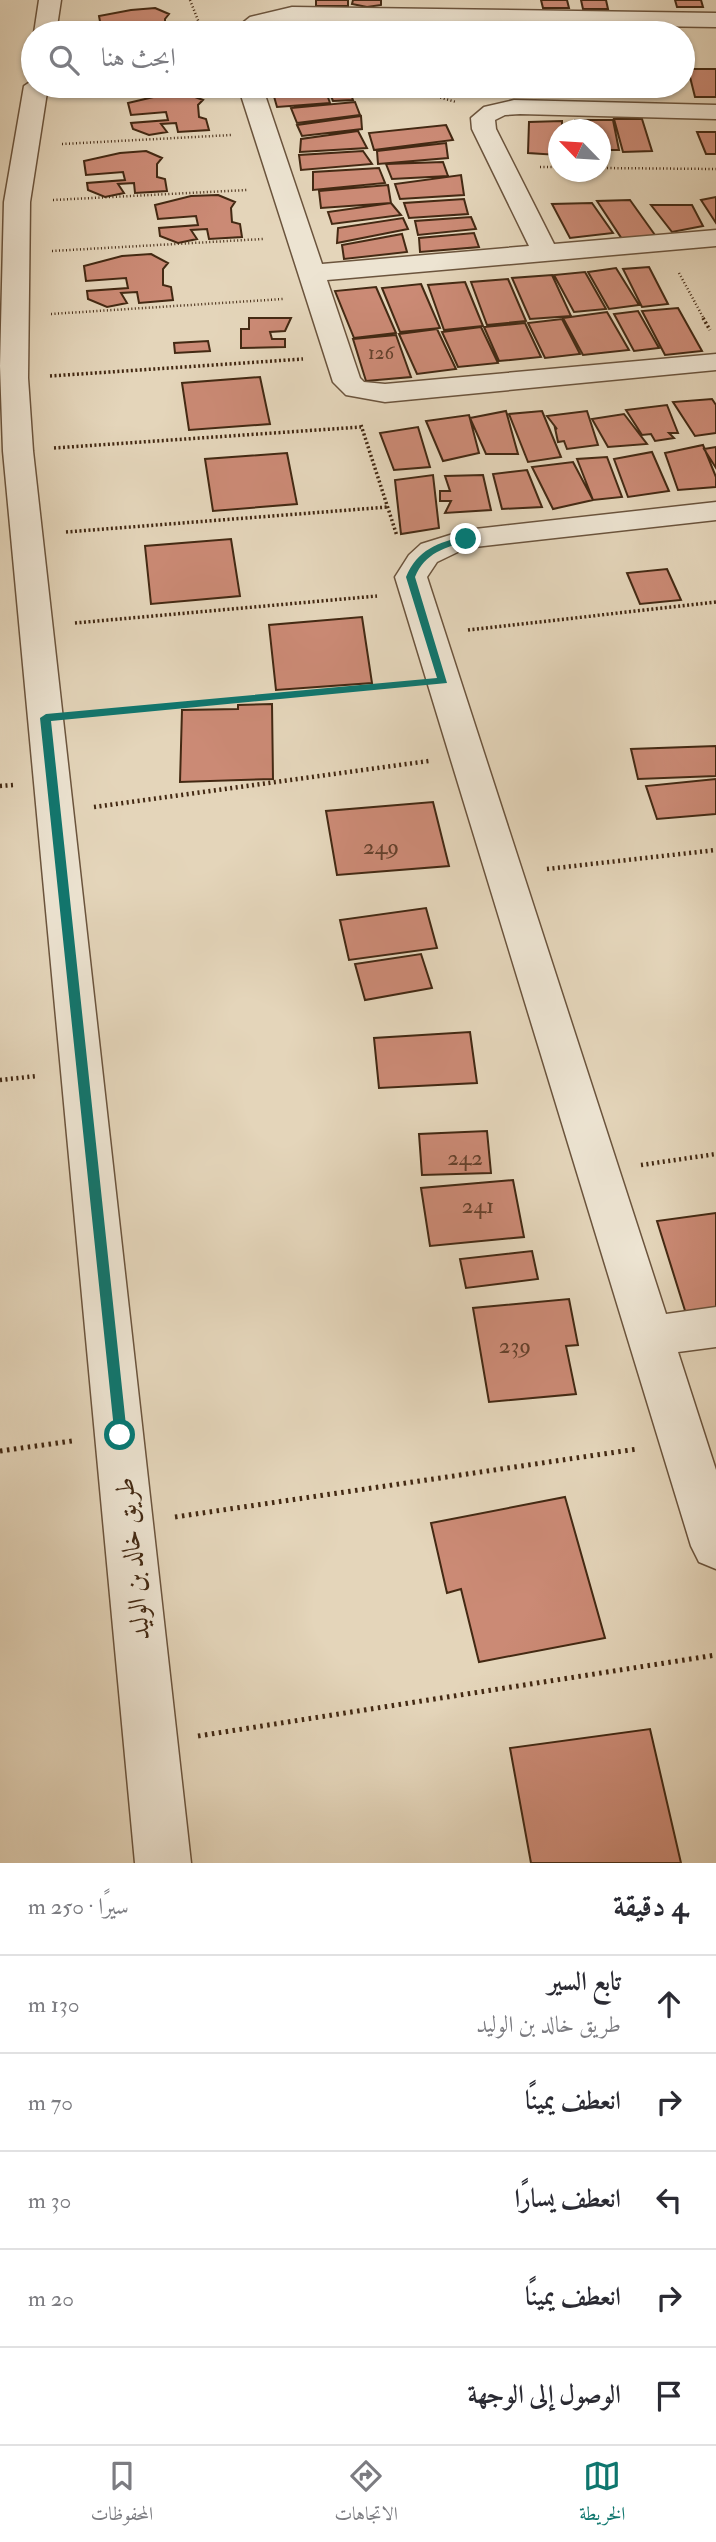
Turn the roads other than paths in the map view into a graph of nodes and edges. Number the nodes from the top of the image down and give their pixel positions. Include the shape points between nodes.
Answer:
1 (50, 0) edge
2 (716, 20) edge
3 (47, 21) edge
4 (260, 21) edge
5 (34, 98) edge
6 (254, 98) edge
7 (716, 112) edge
8 (716, 238) edge
9 (545, 252) junction
10 (315, 285) junction
11 (716, 362) edge
12 (716, 511) edge
13 (716, 1327) edge
14 (650, 1336) junction
15 (716, 1546) edge
16 (163, 1863) edge

1 - 3 street
2 - 4 street via 292,14
5 - 16 street, طريق خالد بن الوليد via 17,202 14,378 18,450
6 - 10 street
7 - 9 street via 526,107 489,112 483,118 484,129
8 - 9 street
9 - 10 street
10 - 11 street via 343,369 356,389 385,393
12 - 14 street via 445,544 416,564 413,585
13 - 14 street
14 - 15 street

